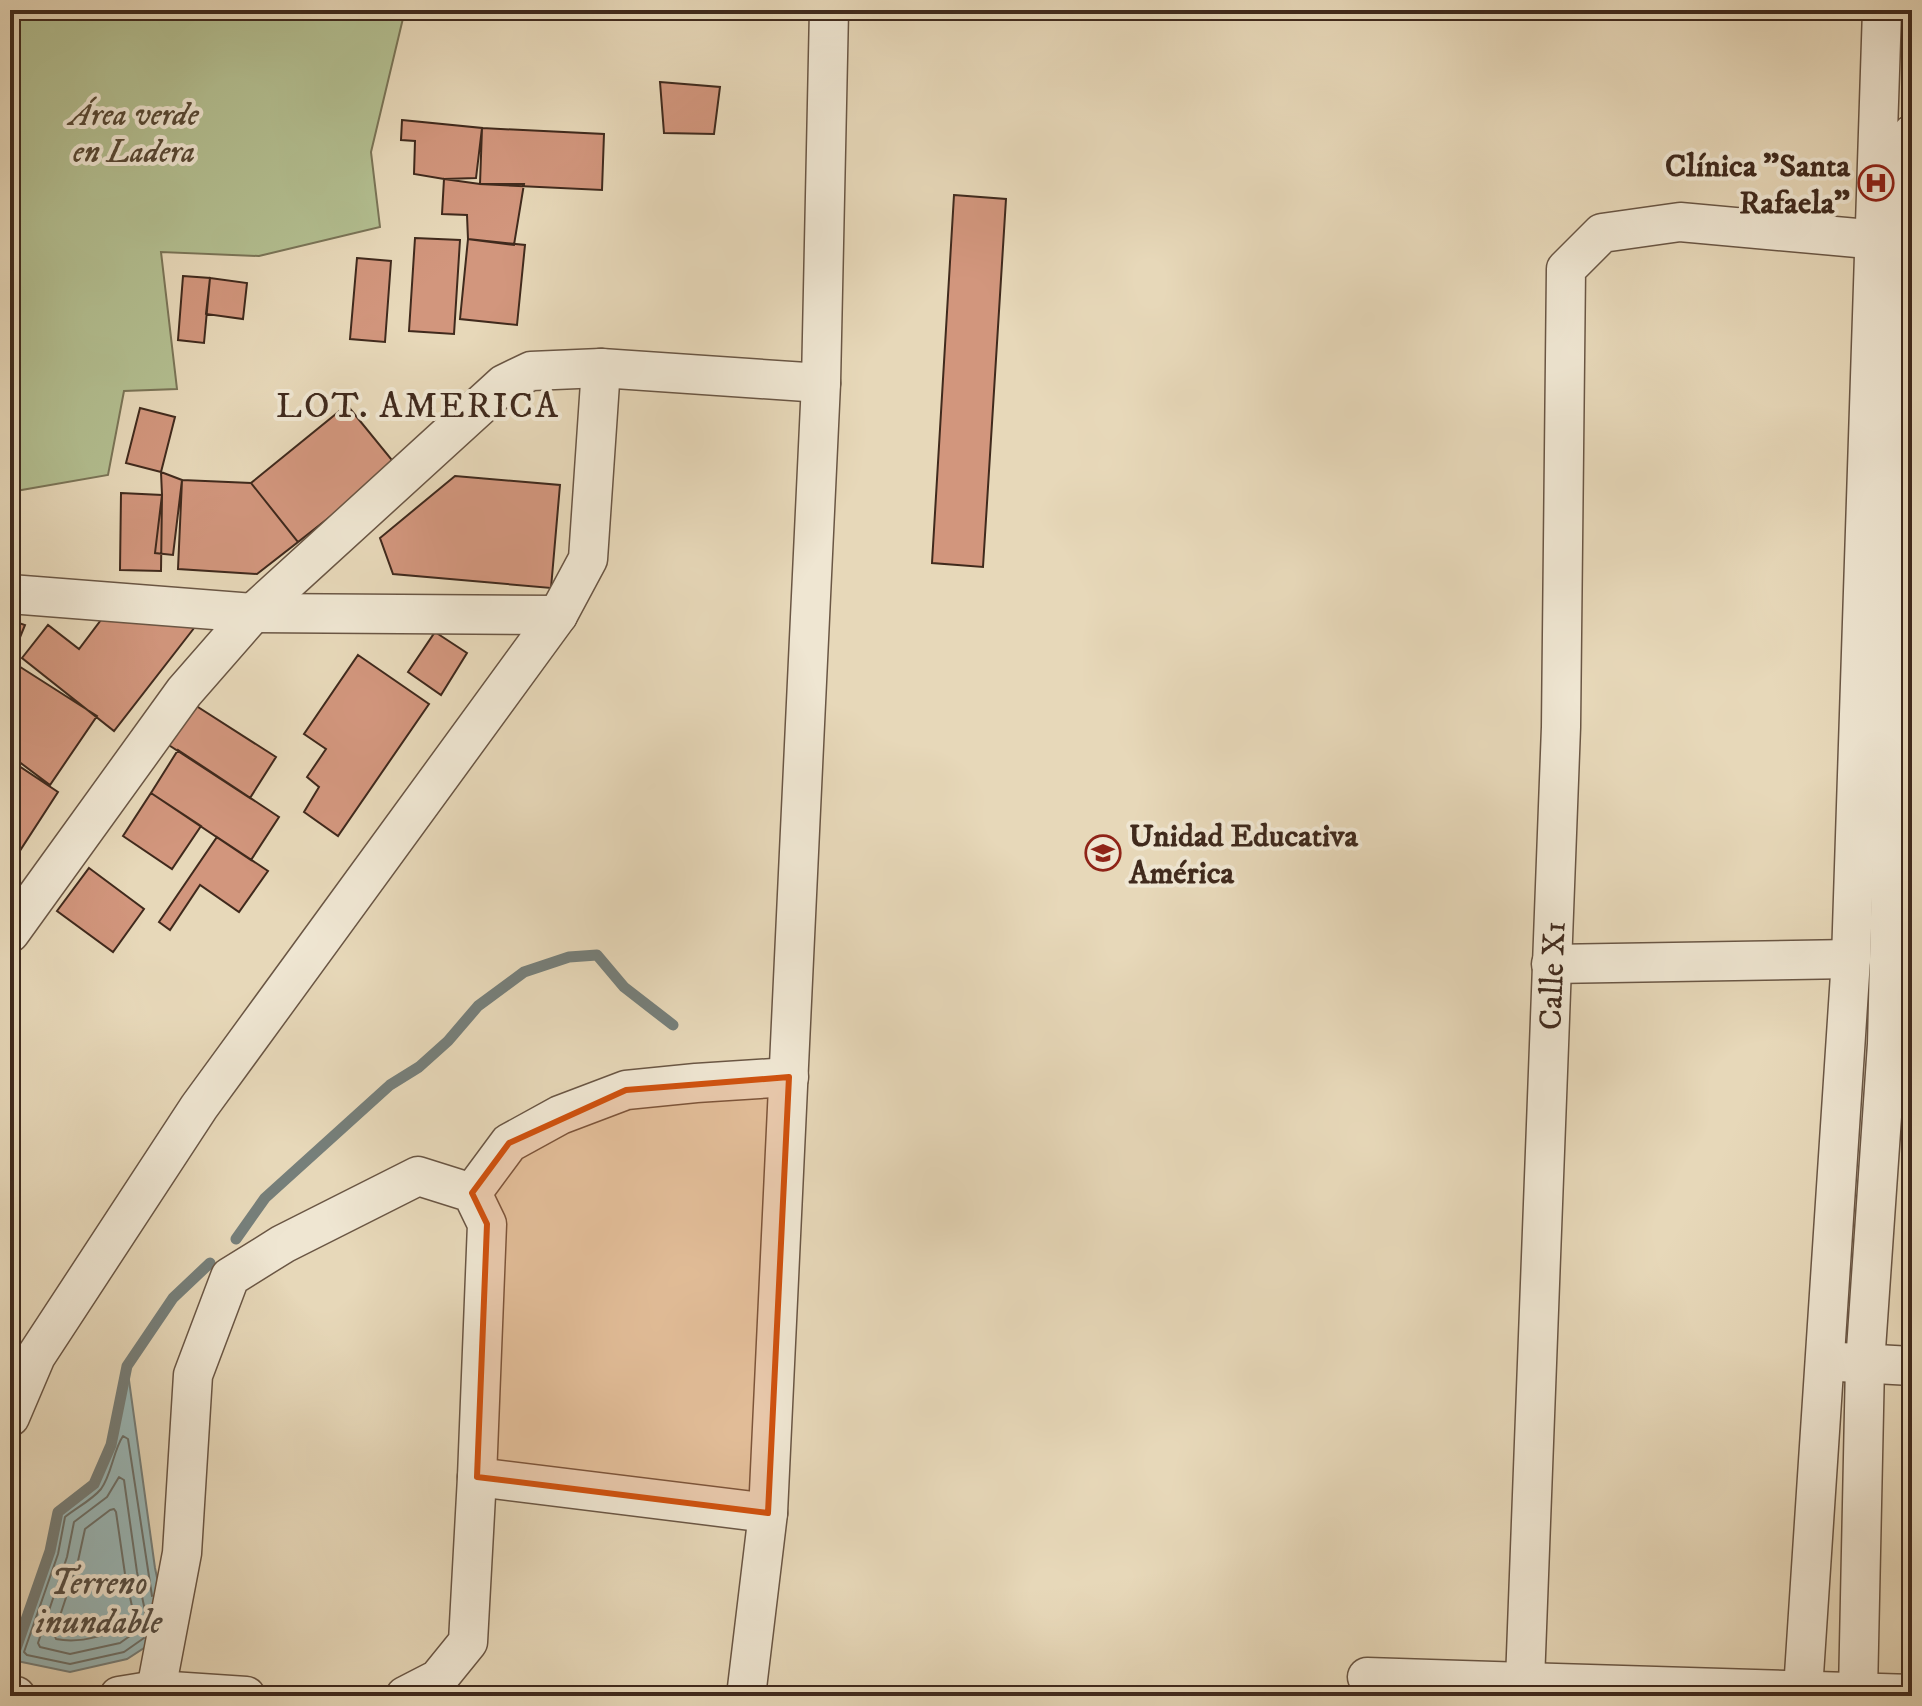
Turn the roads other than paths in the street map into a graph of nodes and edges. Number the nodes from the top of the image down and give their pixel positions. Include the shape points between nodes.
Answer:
1 (829, 10) edge
2 (1882, 10) edge
3 (1912, 134) edge
4 (1897, 242) edge
5 (601, 368) junction
6 (821, 383) junction
7 (10, 594) edge
8 (253, 613) junction
9 (558, 615) junction
10 (10, 933) edge
11 (1851, 959) junction
12 (1551, 964) junction
13 (1846, 1040) junction
14 (1899, 1045) edge
15 (789, 1077) junction
16 (472, 1193) junction
17 (1824, 1360) junction
18 (1865, 1364) junction
19 (1912, 1366) edge
20 (10, 1417) edge
21 (477, 1477) junction
22 (768, 1513) junction
23 (1367, 1677) dead end
24 (1525, 1681) junction
25 (156, 1690) junction
26 (1803, 1690) junction
27 (1858, 1692) junction
28 (1912, 1694) edge
29 (10, 1695) edge
30 (16, 1696) edge
31 (119, 1696) edge
32 (246, 1696) edge
33 (405, 1696) edge
34 (746, 1696) edge

1 - 6 street
2 - 4 street
3 - 4 street
4 - 11 street
4 - 12 street, Calle X1 via 1680,222 1602,233 1566,269 1561,727
4 - 14 street
5 - 6 street
5 - 8 street via 531,371 504,384
5 - 9 street via 588,559
6 - 15 street
7 - 8 street
8 - 9 street
8 - 10 street via 184,692
9 - 20 street via 199,1107 36,1356
11 - 12 street
11 - 13 street
12 - 24 street, Calle X1
13 - 14 street
13 - 17 street
14 - 18 street
15 - 16 street via 626,1090 560,1115 509,1143
15 - 22 street
16 - 21 street via 487,1224
16 - 25 street via 418,1176 230,1277 193,1375 182,1553
17 - 18 street
17 - 26 street
18 - 19 street
18 - 27 street
21 - 22 street
21 - 33 street via 468,1642 438,1679
22 - 34 street
23 - 24 street
24 - 26 street
25 - 31 street
25 - 32 street
26 - 27 street
27 - 28 street
29 - 30 street

